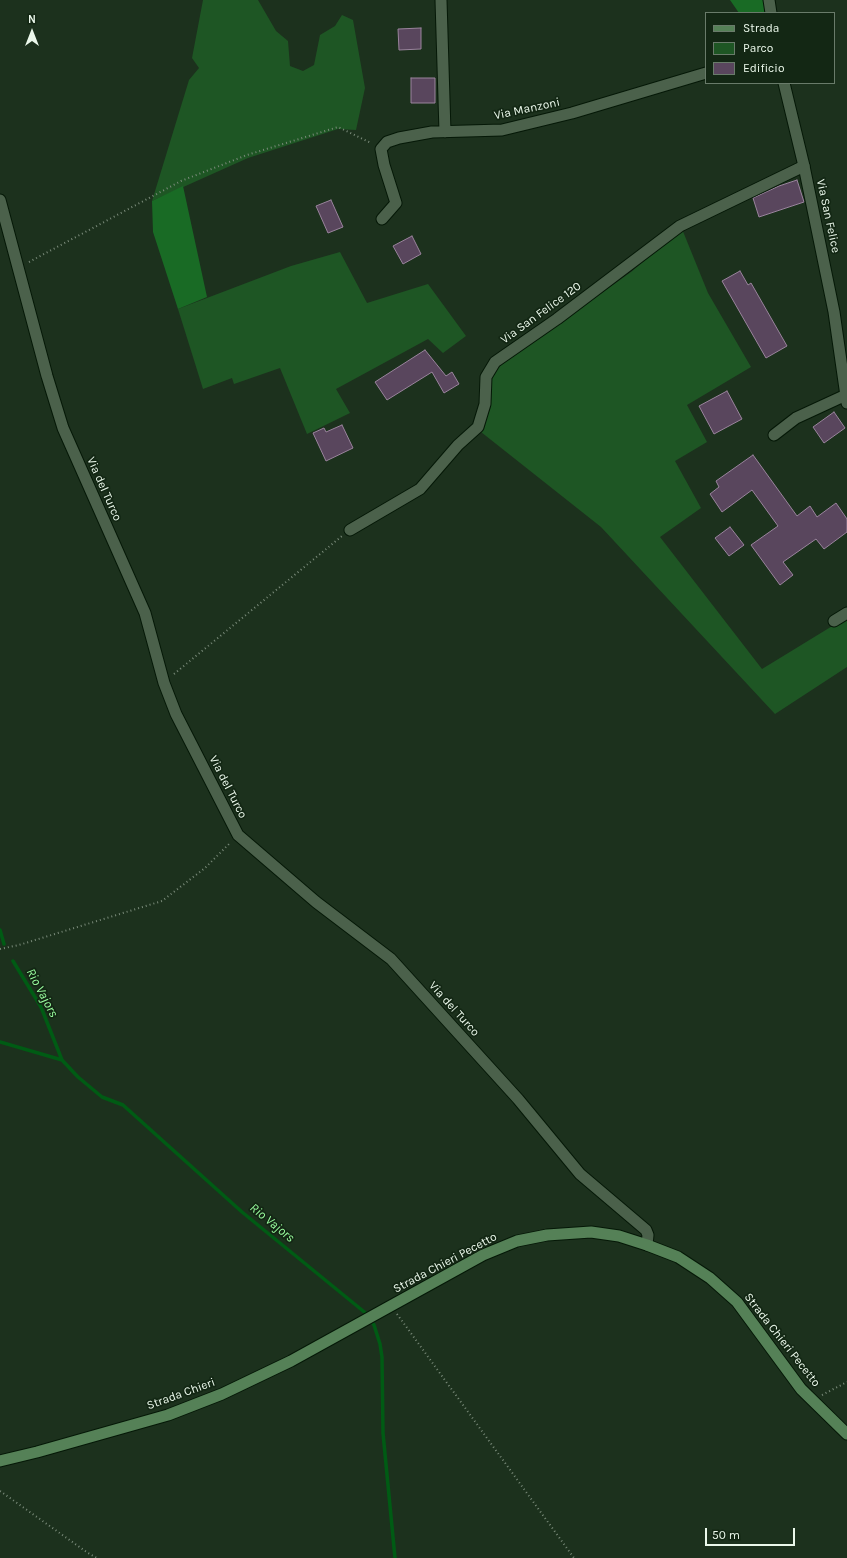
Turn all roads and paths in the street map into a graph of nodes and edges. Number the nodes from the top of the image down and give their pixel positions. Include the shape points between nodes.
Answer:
1 (441, 0) edge
2 (769, 0) edge
3 (772, 12) edge
4 (705, 73) edge
5 (784, 84) edge
6 (445, 132) junction
7 (381, 149) junction
8 (804, 166) junction
9 (0, 200) edge
10 (382, 219) dead end
11 (19, 268) junction
12 (846, 395) edge
13 (774, 435) dead end
14 (350, 530) joint
15 (847, 613) edge
16 (834, 621) dead end
17 (164, 683) junction
18 (238, 835) junction
19 (0, 949) edge
20 (647, 1245) junction
21 (391, 1306) junction
22 (361, 1322) joint
23 (847, 1382) edge
24 (812, 1400) junction
25 (847, 1434) edge
26 (0, 1461) edge
27 (0, 1492) edge
28 (97, 1558) edge
29 (574, 1558) edge

1 - 6 street
2 - 3 street
4 - 6 street, Via Manzoni via 572,113 502,130
5 - 8 street, Via San Felice
6 - 7 street, Via Manzoni via 398,138 387,142
7 - 10 street via 396,203
7 - 11 path via 338,126 247,155 181,181
8 - 12 street, Via San Felice via 834,312
8 - 14 street, Via San Felice 120 via 680,226 557,319 495,362 486,377 485,404 478,427 420,489
9 - 11 street, Via del Turco
11 - 17 street, Via del Turco via 63,428 145,613
12 - 13 street via 796,418
14 - 17 path
15 - 16 street
17 - 18 street, Via del Turco via 176,714
18 - 19 path via 204,868 162,901
18 - 20 street, Via del Turco via 316,902 390,959 518,1099 580,1174 646,1230
20 - 21 main road, Strada Chieri Pecetto via 619,1236 591,1232 547,1235 518,1241 483,1255
20 - 24 main road, Strada Chieri Pecetto via 678,1257 710,1278 737,1302 801,1389
21 - 22 main road, Strada Chieri Pecetto
21 - 29 path
22 - 26 main road, Strada Chieri via 291,1361 222,1394 168,1415
23 - 24 path
24 - 25 main road, Strada Chieri Pecetto
27 - 28 path

